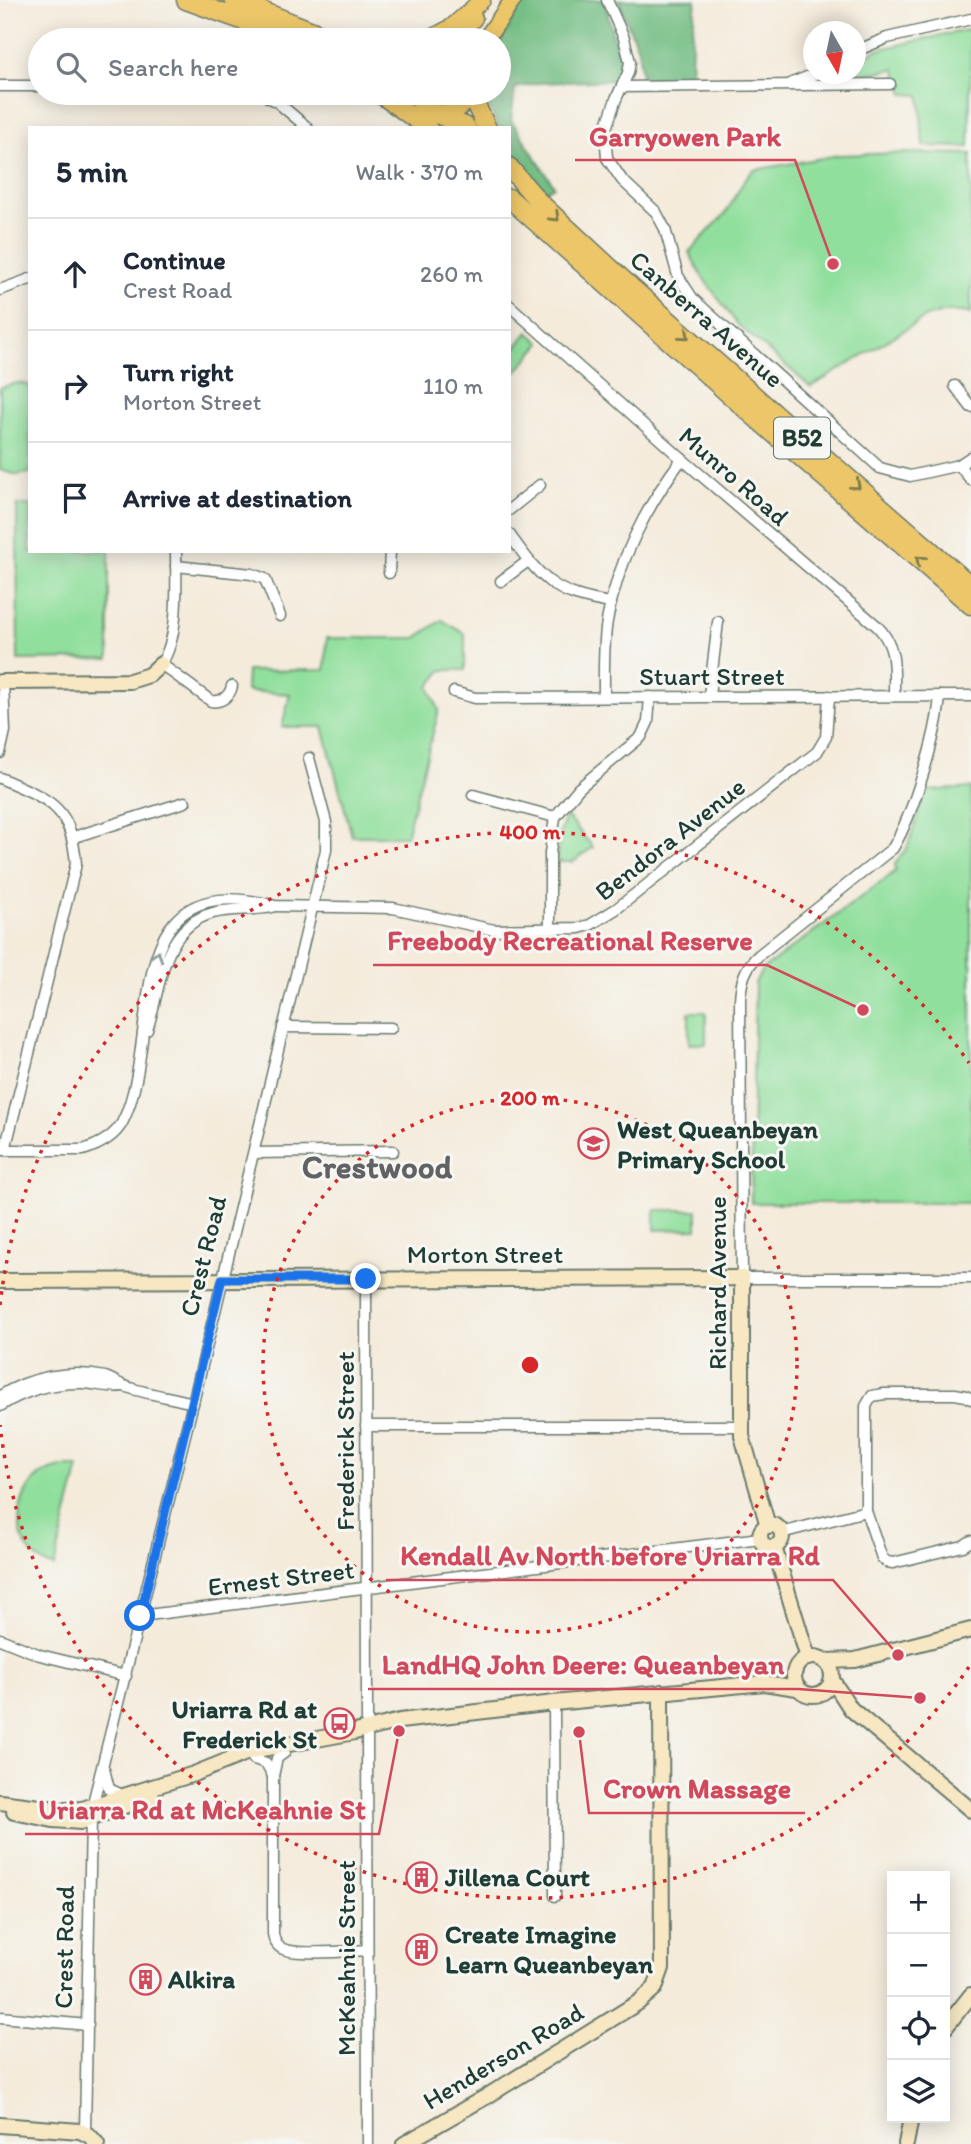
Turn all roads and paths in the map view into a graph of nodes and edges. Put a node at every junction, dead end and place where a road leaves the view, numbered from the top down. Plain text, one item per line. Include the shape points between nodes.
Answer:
1 (187, 0) edge
2 (234, 0) edge
3 (482, 0) edge
4 (488, 0) edge
5 (513, 0) edge
6 (607, 0) edge
7 (971, 19) edge
8 (260, 26) junction
9 (264, 28) edge
10 (265, 28) edge
11 (305, 28) edge
12 (450, 28) edge
13 (465, 28) edge
14 (493, 28) edge
15 (866, 47) edge
16 (803, 78) edge
17 (890, 84) dead end
18 (831, 85) joint
19 (0, 86) edge
20 (28, 86) edge
21 (781, 86) junction
22 (622, 87) junction
23 (281, 105) edge
24 (406, 105) edge
25 (416, 105) edge
26 (460, 105) edge
27 (475, 105) edge
28 (432, 117) edge
29 (307, 126) edge
30 (461, 126) edge
31 (486, 126) edge
32 (511, 169) edge
33 (511, 192) edge
34 (511, 200) edge
35 (529, 216) junction
36 (28, 280) edge
37 (0, 289) edge
38 (511, 307) edge
39 (955, 386) dead end
40 (971, 407) edge
41 (971, 457) edge
42 (682, 458) junction
43 (959, 465) junction
44 (971, 480) edge
45 (540, 485) dead end
46 (511, 508) edge
47 (511, 537) edge
48 (176, 553) edge
49 (390, 553) edge
50 (528, 561) junction
51 (176, 566) junction
52 (389, 573) dead end
53 (501, 581) dead end
54 (971, 586) edge
55 (611, 603) junction
56 (971, 605) edge
57 (280, 616) dead end
58 (718, 622) dead end
59 (161, 664) junction
60 (1, 682) edge
61 (232, 686) dead end
62 (454, 692) dead end
63 (709, 696) junction
64 (829, 696) junction
65 (894, 696) junction
66 (940, 696) junction
67 (971, 696) edge
68 (604, 697) junction
69 (650, 697) junction
70 (0, 753) edge
71 (309, 758) dead end
72 (0, 778) edge
73 (472, 795) dead end
74 (185, 802) dead end
75 (555, 817) junction
76 (74, 837) junction
77 (313, 908) junction
78 (550, 930) junction
79 (283, 1027) junction
80 (391, 1028) dead end
81 (3, 1150) edge
82 (393, 1152) dead end
83 (254, 1153) junction
84 (742, 1278) junction
85 (971, 1278) edge
86 (222, 1279) junction
87 (366, 1279) junction
88 (0, 1280) edge
89 (122, 1386) junction
90 (0, 1396) edge
91 (971, 1399) edge
92 (193, 1403) junction
93 (0, 1406) edge
94 (366, 1426) junction
95 (742, 1426) junction
96 (866, 1511) junction
97 (770, 1532) junction
98 (971, 1541) edge
99 (367, 1588) junction
100 (140, 1616) junction
101 (971, 1630) edge
102 (0, 1639) edge
103 (808, 1658) junction
104 (855, 1660) junction
105 (826, 1661) junction
106 (795, 1670) junction
107 (126, 1676) junction
108 (832, 1679) junction
109 (764, 1683) junction
110 (797, 1688) junction
111 (661, 1692) junction
112 (817, 1695) junction
113 (554, 1703) junction
114 (851, 1709) junction
115 (361, 1731) junction
116 (284, 1753) junction
117 (254, 1759) junction
118 (221, 1764) junction
119 (104, 1765) junction
120 (194, 1774) junction
121 (273, 1776) junction
122 (128, 1795) junction
123 (0, 1802) edge
124 (0, 1808) edge
125 (971, 1809) edge
126 (92, 1813) junction
127 (555, 1896) dead end
128 (367, 1950) junction
129 (971, 1995) edge
130 (0, 2017) edge
131 (950, 2022) edge
132 (88, 2025) junction
133 (910, 2123) edge
134 (0, 2125) edge
135 (85, 2132) junction
136 (97, 2144) edge
137 (368, 2144) edge
138 (404, 2144) edge
139 (906, 2144) edge

1 - 8 highway
2 - 11 highway
3 - 12 main road
4 - 13 main road
5 - 14 main road
6 - 22 street via 629,52 629,70
7 - 15 street
8 - 9 highway
8 - 10 highway
16 - 21 street
17 - 18 street
18 - 21 street
19 - 20 street
21 - 22 street
22 - 43 street via 605,131 607,158 617,176 656,212 678,276 692,299 880,468 910,476
23 - 29 street
24 - 28 highway
25 - 28 highway
26 - 28 highway
27 - 31 highway
28 - 30 highway
32 -> 54 highway, Canberra Avenue / B52 via 539,202 634,290
33 - 35 highway, Canberra Avenue / B52
34 - 35 highway, Canberra Avenue / B52
56 -> 35 highway, Canberra Avenue / B52
36 - 37 street
38 - 42 street, Munro Road
39 - 40 street
41 - 43 street
42 - 55 street via 635,538
42 - 65 street, Munro Road via 886,635 893,653
43 - 44 street
45 - 46 street
47 - 50 street
48 - 51 street
49 - 52 street
50 - 53 street
50 - 55 street via 560,590
51 - 57 street via 265,579
51 - 59 street via 173,638
55 - 68 street
58 - 63 street
59 - 60 street via 149,675 130,681
59 - 61 street via 211,701 223,699
60 - 70 street via 5,731
62 - 68 street, Stuart Street via 475,698
63 - 64 street, Stuart Street
63 - 69 street, Stuart Street
64 - 65 street, Stuart Street
64 - 78 street, Bendora Avenue via 826,737 817,752 603,918 579,928
65 - 66 street, Stuart Street
66 - 67 street, Stuart Street
66 - 84 street, Richard Avenue via 924,766 893,848 752,961 742,978
68 - 69 street, Stuart Street
69 - 75 street via 648,722 641,737 579,788
71 - 77 street, Crest Road via 327,840
72 - 76 street via 39,795 63,814
73 - 75 street
74 - 76 street
75 - 78 street
76 - 81 street via 76,864
77 - 78 street, Bendora Avenue via 393,908 494,930
77 - 79 street, Crest Road
77 - 81 street, Bendora Avenue via 220,900 198,906 178,919 158,949 130,1099 113,1134 83,1150
79 - 80 street
79 - 83 street, Crest Road
82 - 83 street
83 - 86 street, Crest Road
84 - 85 street, Morton Street
84 - 87 street, Morton Street
84 - 95 street, Richard Avenue
86 - 87 street, Morton Street
86 - 88 street, Morton Street
86 - 92 street, Crest Road
87 - 94 street, Frederick Street
89 - 90 street via 106,1377 63,1374 32,1381
89 - 92 street
89 - 93 street via 51,1385
91 - 96 street via 884,1394 869,1399
92 - 100 street, Crest Road
94 - 95 street
94 - 99 street, Frederick Street
95 - 97 street, Richard Avenue
96 - 97 street, Ernest Street
96 - 98 street via 880,1555 887,1562
97 - 99 street, Ernest Street
97 - 103 street via 781,1540 774,1547
99 - 100 street, Ernest Street
99 - 115 street, Frederick Street
100 - 107 street, Crest Road
101 - 104 street
102 - 107 street via 33,1653
103 - 105 street
103 - 106 street
104 - 105 street
104 - 108 street
105 - 108 street
106 - 109 street
106 - 110 street
107 - 119 street, Crest Road
108 - 112 street via 827,1690
108 - 114 street
109 - 110 street
109 - 111 street
110 - 112 street
111 - 113 street
111 - 138 street, Henderson Road via 659,1982 639,2002
112 - 114 street
113 - 115 street via 418,1718
113 - 127 street
114 - 125 street
115 - 116 street
115 - 118 street via 251,1751
115 - 128 street, McKeahnie Street
116 - 117 street
116 - 121 street via 277,1758
117 - 118 street
117 - 121 street via 266,1763
118 - 120 street
119 - 122 street via 109,1789
119 - 126 street, Crest Road
120 - 122 street
120 - 126 street via 153,1795
121 - 128 street via 273,1934 279,1947 293,1951
122 - 126 street
123 - 126 street
124 - 126 street via 61,1821
126 - 132 street, Crest Road
128 - 137 street, McKeahnie Street
129 - 131 street
130 - 132 street
132 - 135 street, Crest Road
133 - 139 street
134 - 135 street
135 - 136 street

